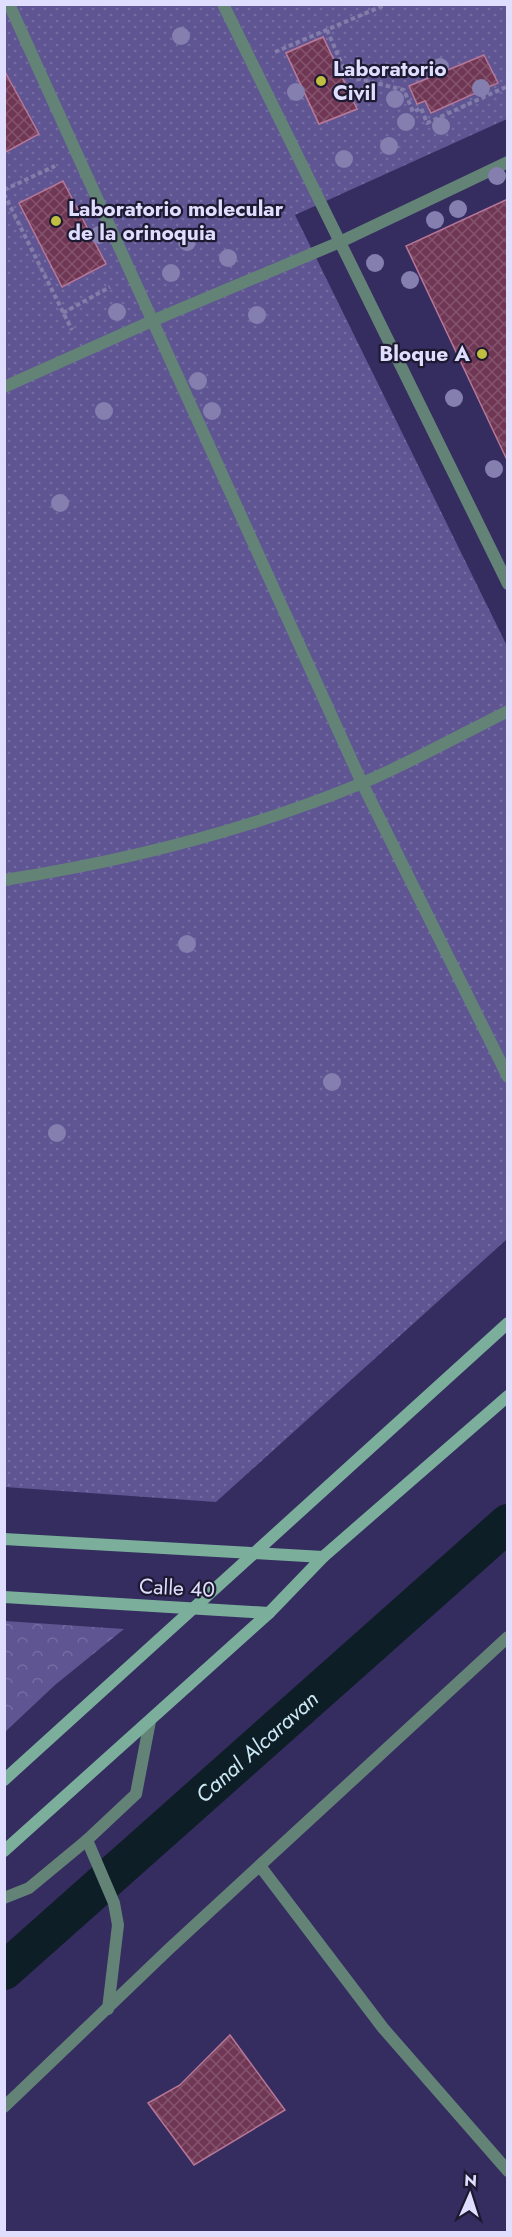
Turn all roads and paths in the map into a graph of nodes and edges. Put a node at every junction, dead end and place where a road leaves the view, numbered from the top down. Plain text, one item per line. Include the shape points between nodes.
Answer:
1 (9, 4) edge
2 (223, 4) edge
3 (387, 4) edge
4 (327, 30) junction
5 (252, 62) junction
6 (507, 86) edge
7 (77, 155) junction
8 (507, 162) edge
9 (4, 192) edge
10 (340, 242) junction
11 (132, 275) junction
12 (63, 313) junction
13 (152, 321) junction
14 (83, 352) junction
15 (4, 387) edge
16 (507, 584) edge
17 (507, 711) edge
18 (362, 783) junction
19 (4, 880) edge
20 (507, 1077) edge
21 (507, 1323) edge
22 (507, 1396) edge
23 (4, 1539) edge
24 (254, 1553) junction
25 (323, 1557) junction
26 (4, 1597) edge
27 (194, 1609) junction
28 (269, 1613) junction
29 (507, 1637) edge
30 (150, 1721) junction
31 (4, 1780) edge
32 (87, 1840) junction
33 (4, 1851) edge
34 (260, 1866) junction
35 (4, 1898) edge
36 (108, 2008) junction
37 (4, 2107) edge
38 (507, 2171) edge

1 - 7 lane
2 - 5 lane
3 - 4 path
4 - 5 path
4 - 6 path via 347,76 404,90 413,112 421,108 427,123
5 - 10 lane
7 - 9 path
7 - 11 lane
8 - 10 lane
9 - 12 path
10 - 13 lane
10 - 16 lane
11 - 12 path
11 - 13 lane
12 - 14 path
13 - 14 lane
13 - 18 lane
14 - 15 lane
17 - 18 lane
18 - 19 lane via 213,835 59,872
18 - 20 lane
21 - 24 main road
22 - 25 main road
23 - 24 main road, Calle 40
24 - 25 main road, Calle 40
24 - 27 main road
25 - 28 main road
26 - 27 main road, Calle 40
27 - 28 main road, Calle 40
27 - 31 main road
28 - 30 main road
29 - 34 lane
30 - 32 lane via 136,1794
30 - 33 main road
32 - 35 lane via 29,1888
32 - 36 lane via 114,1903 118,1925
34 - 36 lane
34 - 38 lane via 383,2028
36 - 37 lane

